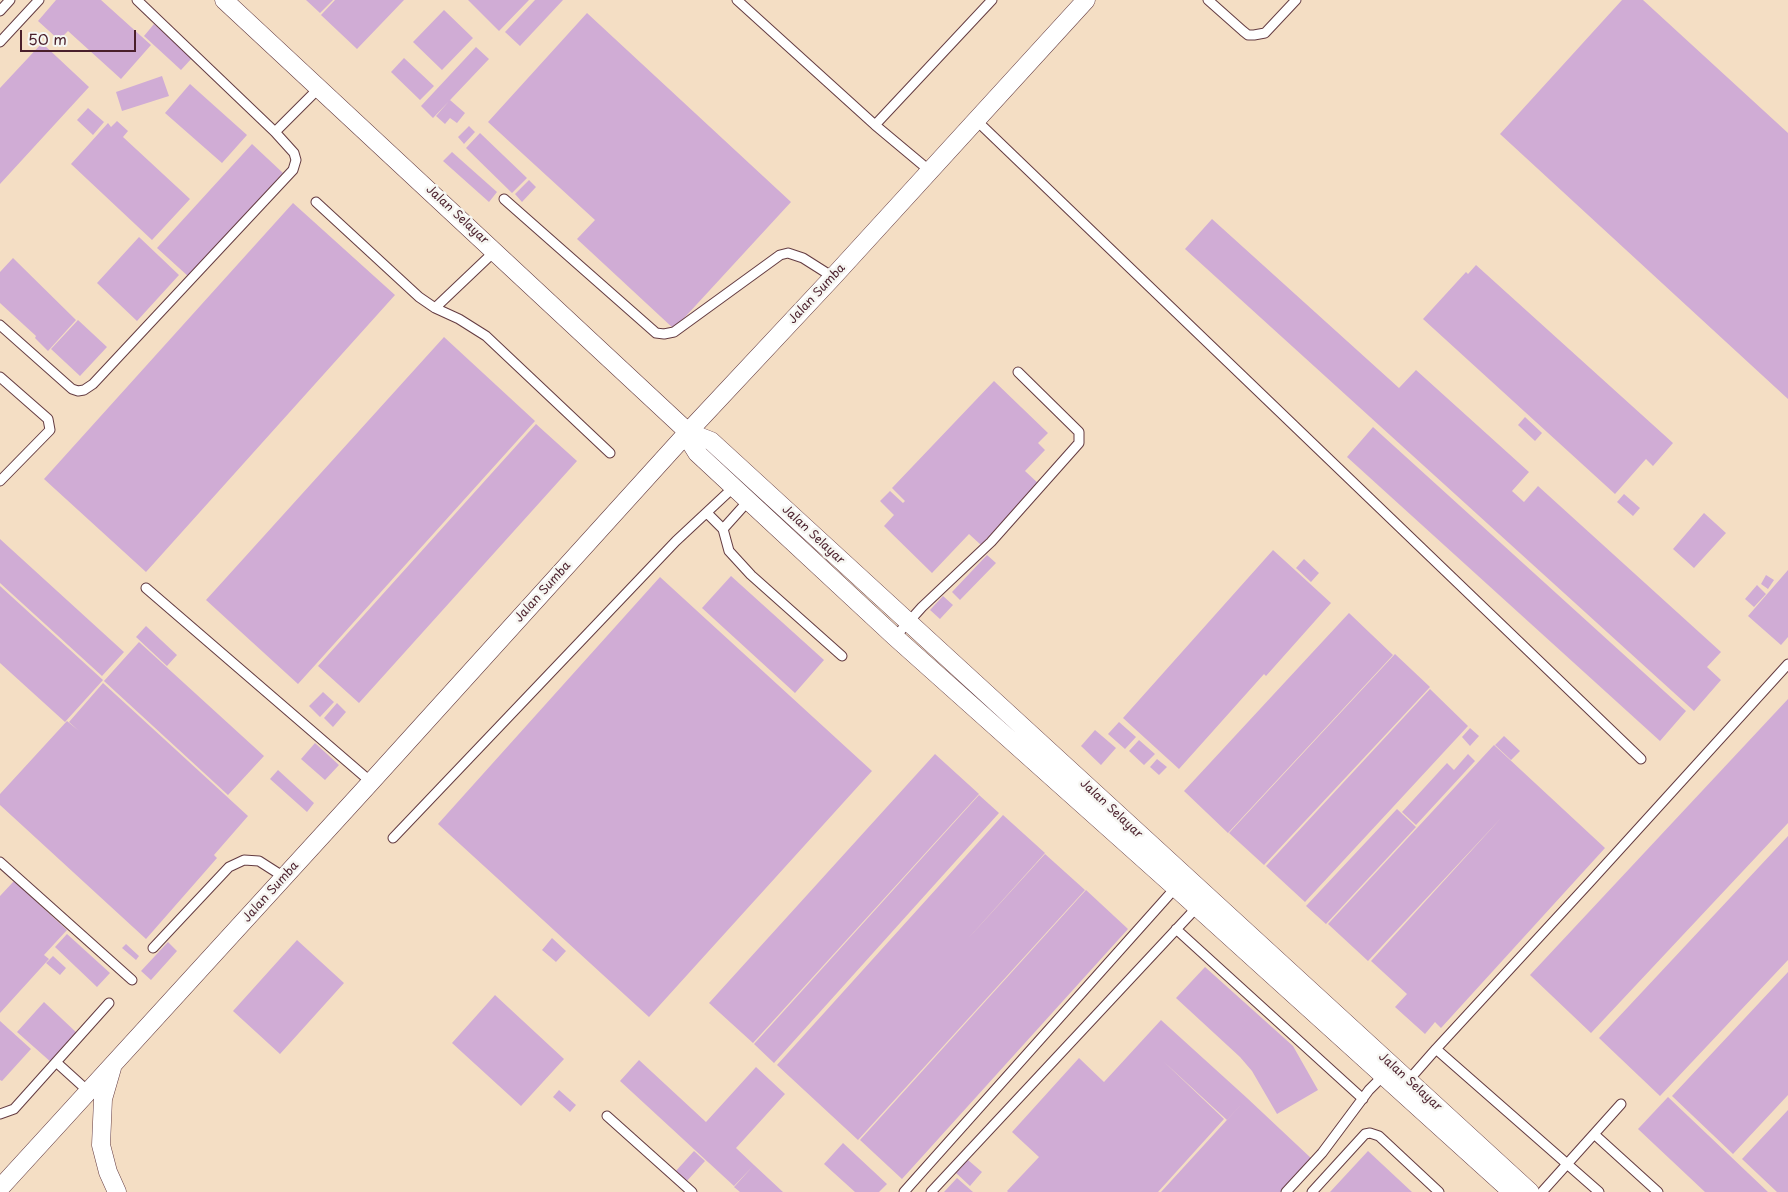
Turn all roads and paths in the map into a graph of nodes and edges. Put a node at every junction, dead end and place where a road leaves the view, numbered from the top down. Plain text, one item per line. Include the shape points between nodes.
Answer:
1 (10, 0) edge
2 (39, 0) edge
3 (137, 0) edge
4 (224, 0) edge
5 (737, 0) edge
6 (992, 0) edge
7 (1086, 0) edge
8 (1208, 0) edge
9 (1296, 0) edge
10 (0, 11) edge
11 (0, 42) edge
12 (319, 88) junction
13 (976, 120) junction
14 (875, 125) junction
15 (275, 132) junction
16 (930, 171) junction
17 (504, 199) dead end
18 (316, 202) dead end
19 (494, 250) junction
20 (833, 277) junction
21 (435, 308) junction
22 (0, 325) edge
23 (1018, 372) dead end
24 (0, 377) edge
25 (688, 432) junction
26 (610, 453) dead end
27 (0, 480) edge
28 (741, 480) junction
29 (749, 500) junction
30 (707, 513) junction
31 (724, 529) junction
32 (146, 588) dead end
33 (908, 622) junction
34 (895, 637) junction
35 (842, 656) dead end
36 (1788, 664) edge
37 (990, 697) junction
38 (978, 710) junction
39 (1640, 759) dead end
40 (371, 782) junction
41 (1089, 799) junction
42 (393, 838) dead end
43 (0, 862) edge
44 (284, 877) junction
45 (1181, 882) junction
46 (1202, 902) junction
47 (1176, 929) junction
48 (153, 948) dead end
49 (132, 980) dead end
50 (109, 1003) dead end
51 (1436, 1049) junction
52 (56, 1062) junction
53 (113, 1065) junction
54 (1388, 1071) junction
55 (1404, 1086) junction
56 (88, 1091) junction
57 (1363, 1099) junction
58 (1621, 1104) dead end
59 (0, 1114) edge
60 (607, 1116) dead end
61 (1594, 1134) junction
62 (1568, 1164) junction
63 (4, 1187) edge
64 (117, 1192) edge
65 (692, 1192) edge
66 (904, 1192) edge
67 (931, 1192) edge
68 (1286, 1192) edge
69 (1312, 1192) edge
70 (1439, 1192) edge
71 (1512, 1192) edge
72 (1530, 1192) edge
73 (1542, 1192) edge
74 (1599, 1192) edge
75 (1658, 1192) edge

1 - 10 lane
2 - 11 lane
3 - 15 lane
4 - 12 street, Jalan Selayar
5 - 14 lane
6 - 14 lane
7 - 13 street, Jalan Sumba
8 - 9 lane via 1248,35 1265,33
12 - 15 lane
12 - 19 street, Jalan Selayar
13 - 16 street, Jalan Sumba
13 - 39 lane
14 - 16 lane
15 - 22 lane via 294,153 293,170 100,377 84,390 72,389
16 - 20 street, Jalan Sumba
17 - 20 lane via 656,333 674,332 780,255 788,253 803,258
18 - 21 lane
19 - 21 lane
19 - 25 street, Jalan Selayar
20 - 25 street, Jalan Sumba
21 - 26 lane via 486,336
23 - 33 lane via 1079,432 1079,443 991,542
24 - 27 lane via 48,419 50,430
25 - 28 street, Jalan Selayar via 697,453
25 - 40 street, Jalan Sumba
28 - 29 street, Jalan Selayar
28 - 30 lane
28 - 33 street, Jalan Selayar
29 - 31 lane
29 - 34 street, Jalan Selayar
30 - 31 lane
30 - 42 lane via 669,547
31 - 35 lane via 729,551 751,575
32 - 40 lane
33 - 34 lane
33 - 37 street, Jalan Selayar
34 - 38 street, Jalan Selayar
36 - 51 lane
37 - 38 street
37 - 41 street, Jalan Selayar
38 - 41 street, Jalan Selayar
40 - 44 street, Jalan Sumba
41 - 45 street, Jalan Selayar
43 - 49 lane
44 - 48 lane via 259,861 244,860 229,867
44 - 53 street, Jalan Sumba
45 - 46 street, Jalan Selayar
45 - 66 lane
46 - 47 lane
46 - 54 street, Jalan Selayar
47 - 57 lane
47 - 67 lane
50 - 52 lane
51 - 55 lane
51 - 62 lane
52 - 56 lane
52 - 59 lane via 14,1108
53 - 56 street, Jalan Sumba
53 - 64 street via 103,1098 101,1145
54 - 55 street, Jalan Selayar
54 - 57 lane
55 - 71 street, Jalan Selayar
55 - 72 street, Jalan Selayar
56 - 63 street, Jalan Sumba
57 - 68 lane via 1322,1153
58 - 61 lane
60 - 65 lane
61 - 62 lane
61 - 75 lane
62 - 73 lane
62 - 74 lane
69 - 70 lane via 1365,1134 1370,1133 1379,1136

